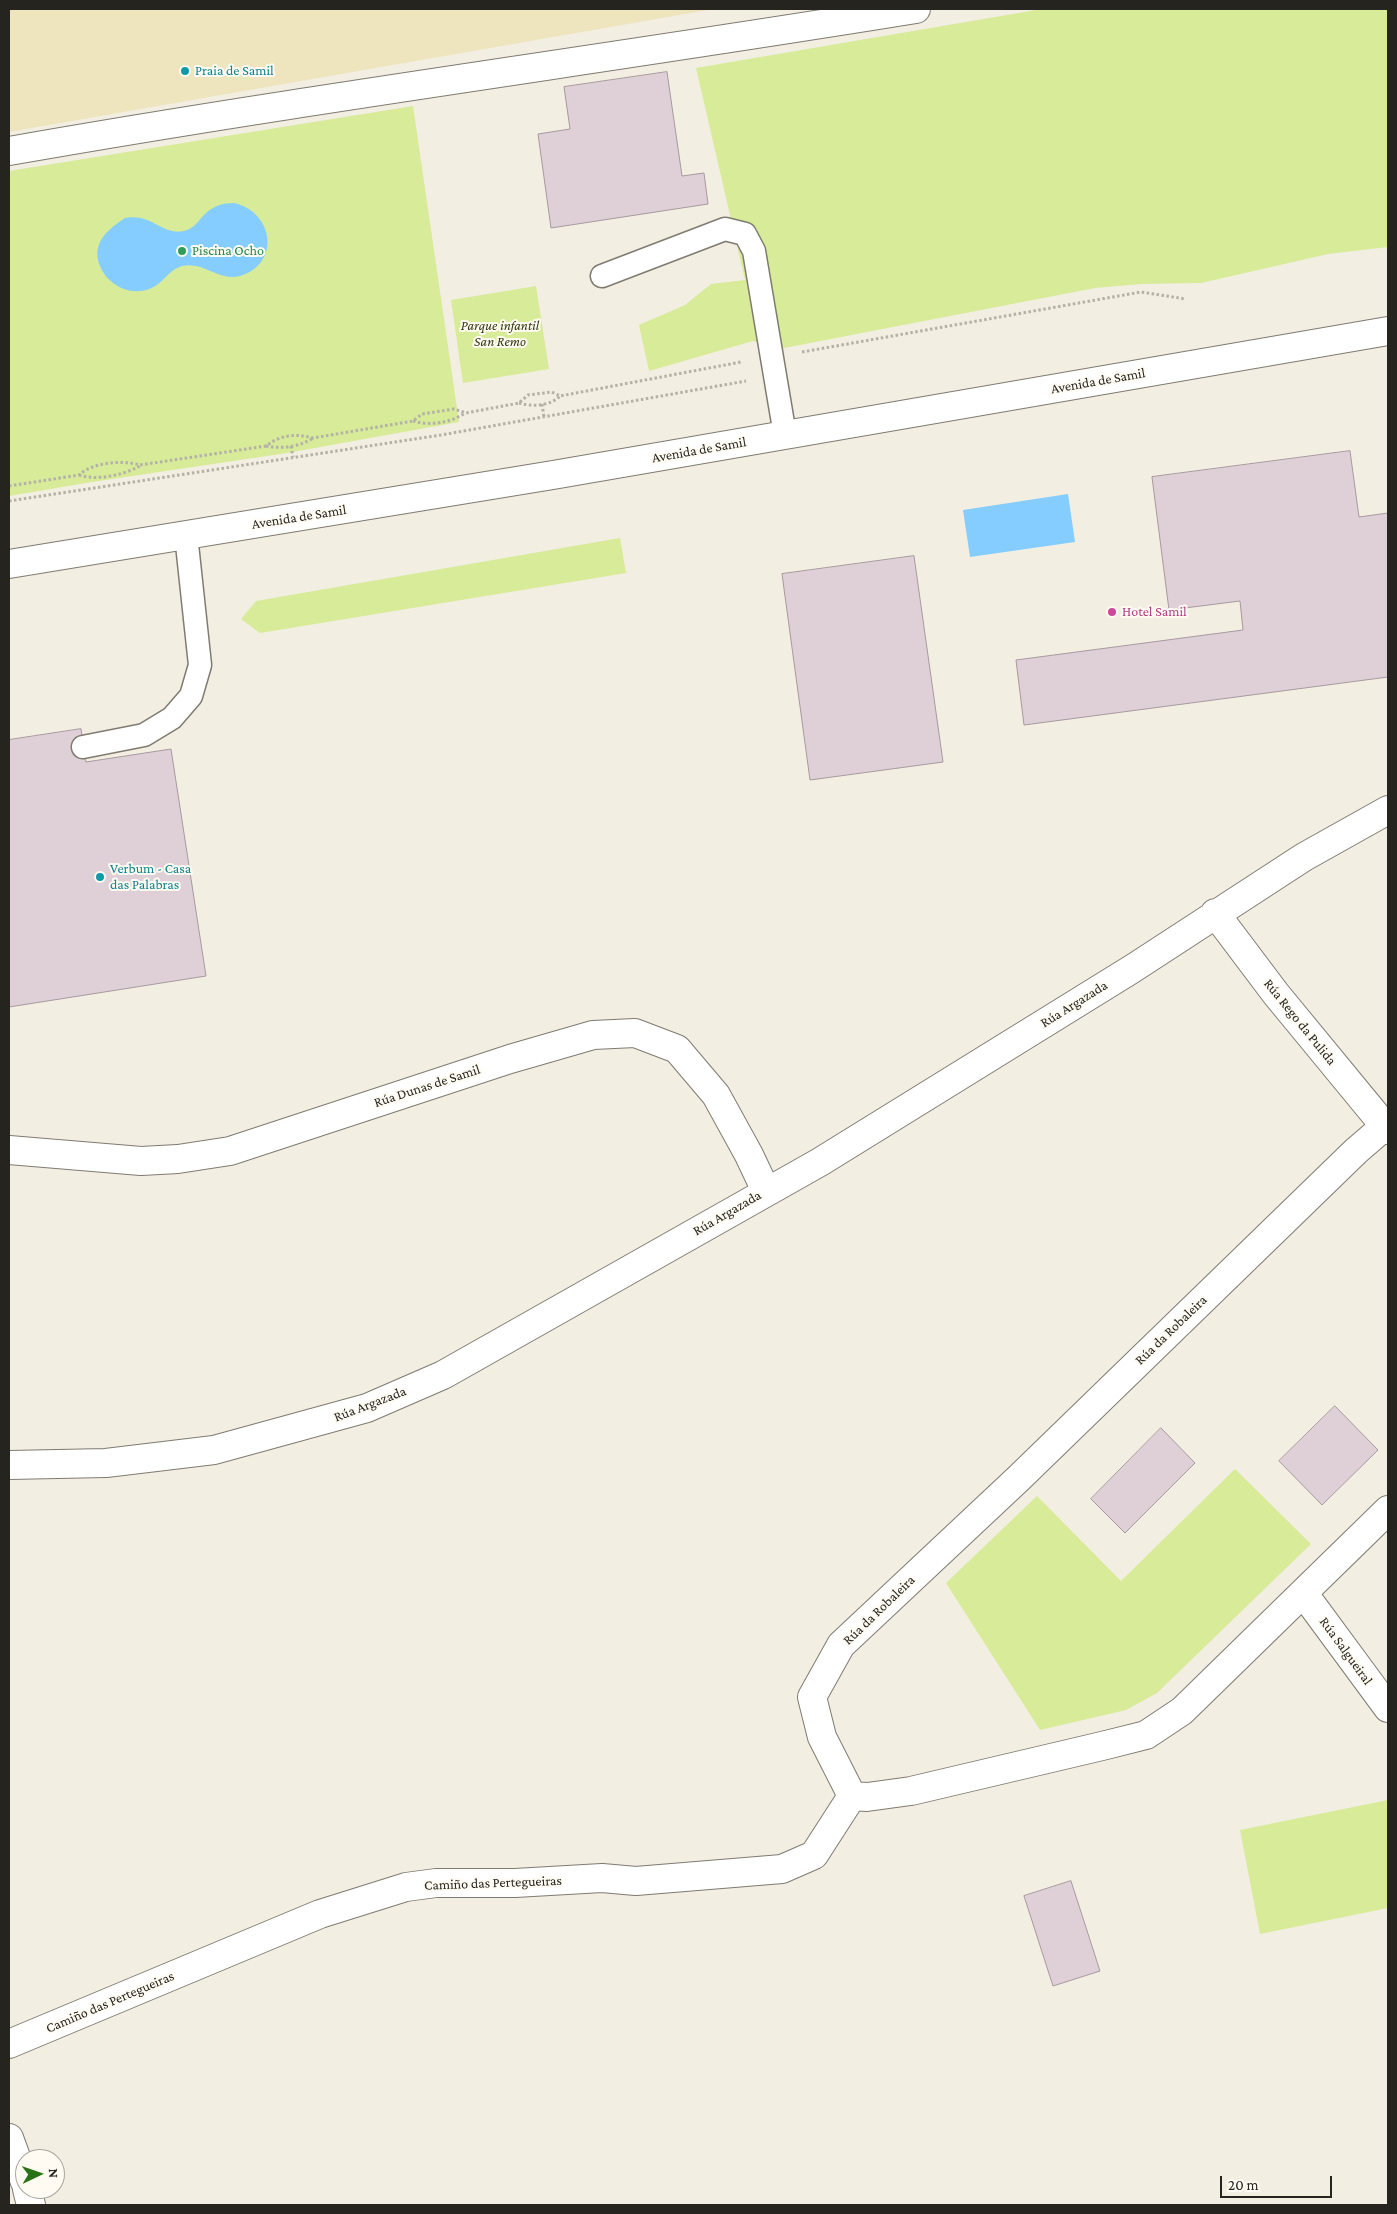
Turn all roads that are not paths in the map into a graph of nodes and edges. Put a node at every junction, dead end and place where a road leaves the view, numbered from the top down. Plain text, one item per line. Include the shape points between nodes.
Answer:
1 (916, 9) edge
2 (9, 151) edge
3 (602, 276) dead end
4 (1388, 331) edge
5 (785, 435) junction
6 (186, 535) junction
7 (9, 564) edge
8 (83, 747) dead end
9 (1388, 810) edge
10 (1215, 913) junction
11 (1387, 1128) edge
12 (9, 1150) edge
13 (766, 1191) junction
14 (9, 1465) edge
15 (1388, 1510) edge
16 (1304, 1594) junction
17 (1388, 1708) edge
18 (852, 1796) junction
19 (9, 2044) edge
20 (9, 2138) edge
21 (15, 2154) edge

1 - 2 street via 189,120
3 - 5 lane via 725,229 745,234 754,251
4 - 5 street, Avenida de Samil
5 - 6 street, Avenida de Samil
6 - 7 street, Avenida de Samil
6 - 8 lane via 200,665 191,696 172,718 144,735
9 - 10 street, Rúa Argazada via 1304,857
10 - 11 street, Rúa Rego da Pulida via 1276,994
10 - 13 street, Rúa Argazada via 846,1146
11 - 18 street, Rúa da Robaleira via 1356,1151 1019,1478 841,1644 812,1697 822,1737
12 - 13 street, Rúa Dunas de Samil via 141,1161 230,1151 510,1058 593,1035 635,1034 677,1049 716,1094
13 - 14 street, Rúa Argazada via 443,1375 367,1408 214,1450 106,1463
15 - 16 street
16 - 17 street, Rúa Salgueiral
16 - 18 street via 1182,1711 1146,1735 911,1791
18 - 19 street, Camiño das Pertegueiras via 814,1855 782,1869 636,1881 602,1878 436,1883 406,1887 320,1914
20 - 21 street

